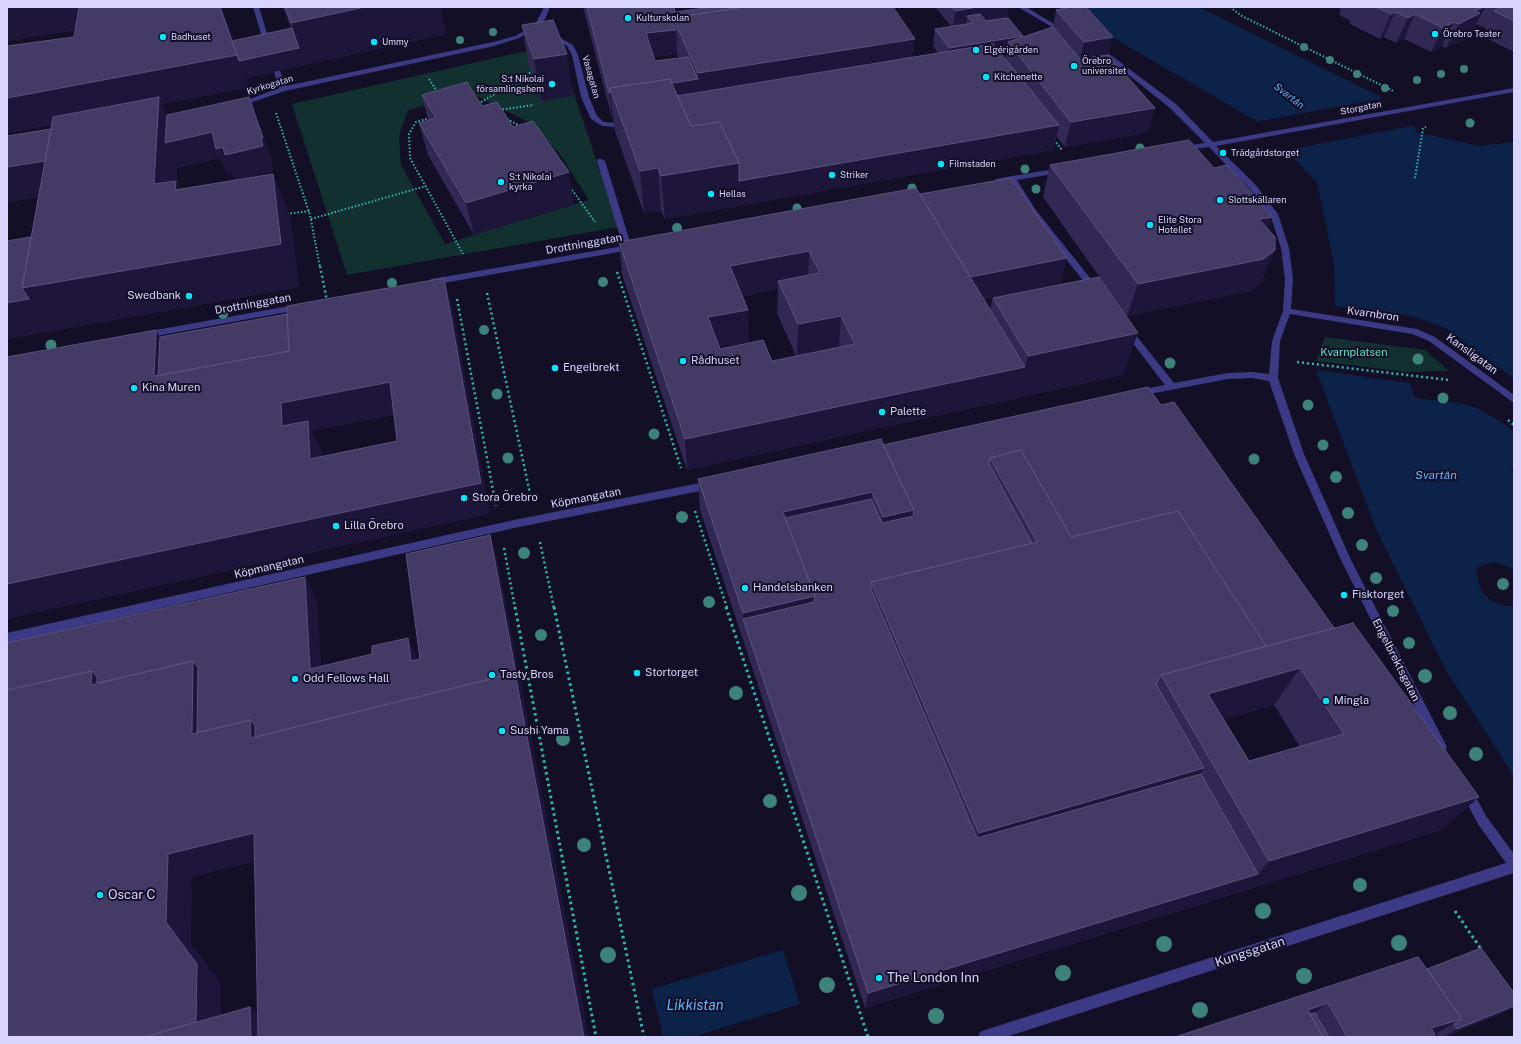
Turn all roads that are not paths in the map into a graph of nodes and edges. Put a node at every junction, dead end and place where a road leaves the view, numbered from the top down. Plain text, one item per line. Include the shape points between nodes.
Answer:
1 (256, 7) edge
2 (547, 7) edge
3 (1021, 7) edge
4 (537, 26) junction
5 (1072, 36) edge
6 (1093, 46) edge
7 (270, 51) edge
8 (277, 71) dead end
9 (283, 89) junction
10 (1514, 90) edge
11 (233, 107) edge
12 (630, 122) edge
13 (1212, 144) junction
14 (1174, 151) edge
15 (602, 161) dead end
16 (1076, 167) edge
17 (1012, 178) junction
18 (989, 182) edge
19 (641, 246) edge
20 (628, 248) junction
21 (424, 284) edge
22 (1103, 300) edge
23 (327, 302) edge
24 (1287, 311) junction
25 (1122, 324) edge
26 (1414, 331) joint
27 (140, 336) edge
28 (1274, 378) junction
29 (1171, 386) junction
30 (1132, 394) edge
31 (1514, 400) edge
32 (720, 483) edge
33 (7, 638) edge
34 (1445, 754) edge
35 (1460, 780) edge
36 (1514, 865) edge
37 (985, 1037) edge

1 - 7 street
2 - 4 street
3 - 5 street via 1056,32
4 - 9 street, Kyrkogatan via 517,37 494,44
4 - 12 street, Vasagatan via 570,45 575,55 585,97 594,117 602,124
6 - 13 street via 1173,106
8 - 9 street
9 - 11 street, Kyrkogatan
10 - 13 street, Storgatan
13 - 14 street
13 - 24 street via 1252,186 1274,214 1285,248 1289,279
15 - 20 street
16 - 17 street
17 - 18 street
17 - 22 street via 1032,210
19 - 20 street, Drottninggatan
20 - 21 street, Drottninggatan
23 - 27 street, Drottninggatan
24 - 26 street, Kvarnbron
24 - 28 street via 1276,342
25 - 29 street
26 - 31 street, Kansligatan via 1432,339
28 - 29 street via 1252,375 1228,376
28 - 34 street, Engelbrektsgatan via 1299,454 1346,560
29 - 30 street
32 - 33 street, Köpmangatan via 500,527
35 - 36 street via 1482,820
36 - 37 street, Kungsgatan

